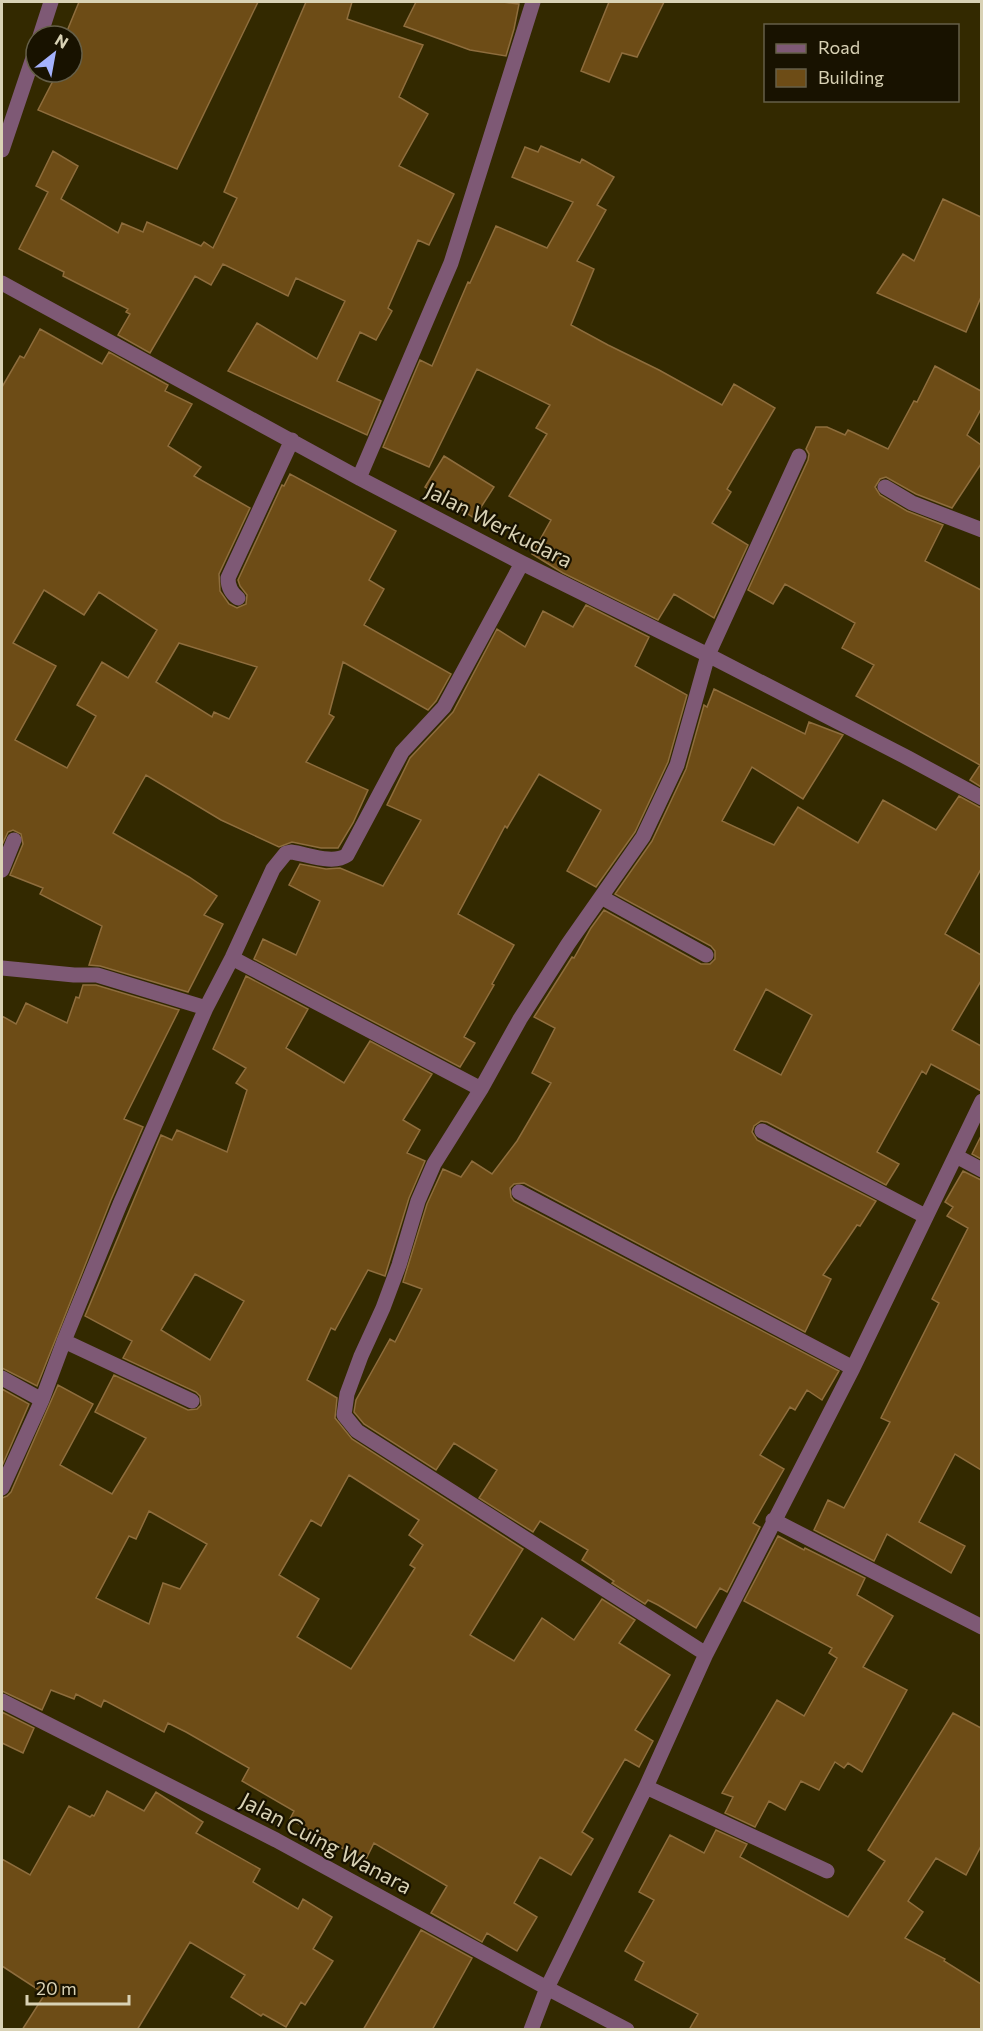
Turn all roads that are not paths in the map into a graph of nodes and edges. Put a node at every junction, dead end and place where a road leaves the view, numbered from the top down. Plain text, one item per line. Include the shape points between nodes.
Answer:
1 (51, 2) edge
2 (533, 2) edge
3 (44, 24) edge
4 (24, 84) edge
5 (2, 150) edge
6 (2, 283) edge
7 (292, 440) junction
8 (799, 456) dead end
9 (359, 478) junction
10 (885, 487) dead end
11 (981, 530) edge
12 (522, 563) junction
13 (238, 598) dead end
14 (708, 655) junction
15 (981, 798) edge
16 (14, 840) dead end
17 (2, 870) edge
18 (601, 897) junction
19 (706, 955) dead end
20 (232, 958) junction
21 (2, 968) edge
22 (206, 1008) junction
23 (481, 1089) junction
24 (981, 1101) edge
25 (762, 1131) dead end
26 (956, 1155) junction
27 (981, 1170) edge
28 (519, 1192) dead end
29 (925, 1216) junction
30 (64, 1341) junction
31 (853, 1368) junction
32 (2, 1378) edge
33 (42, 1400) junction
34 (192, 1401) dead end
35 (2, 1488) edge
36 (773, 1520) junction
37 (981, 1627) edge
38 (706, 1654) junction
39 (2, 1701) edge
40 (646, 1786) junction
41 (826, 1871) dead end
42 (547, 1988) junction
43 (531, 2030) edge
44 (627, 2030) edge

1 - 3 street
2 - 9 street via 451,264
4 - 5 street
6 - 7 street, Jalan Werkudara
7 - 9 street, Jalan Werkudara
7 - 13 street via 228,578 232,593
8 - 14 street
9 - 12 street, Jalan Werkudara
10 - 11 street via 912,503
12 - 14 street, Jalan Werkudara
12 - 20 street via 444,707 402,752 350,851 343,858 334,859 286,853 273,868
14 - 15 street, Jalan Werkudara
14 - 18 street via 677,765 643,837
16 - 17 street
18 - 19 street
18 - 23 street via 520,1019
20 - 22 street
20 - 23 street
21 - 22 street via 97,975
22 - 30 street
23 - 38 street via 430,1174 418,1202 387,1297 347,1394 344,1415 357,1431
24 - 26 street
25 - 29 street
26 - 27 street
26 - 29 street
28 - 31 street
29 - 31 street
30 - 33 street
30 - 34 street
31 - 36 street
32 - 33 street
33 - 35 street
36 - 37 street
36 - 38 street
38 - 40 street
39 - 42 street, Jalan Cuing Wanara via 276,1840
40 - 41 street
40 - 42 street
42 - 43 street
42 - 44 street, Jalan Cuing Wanara

